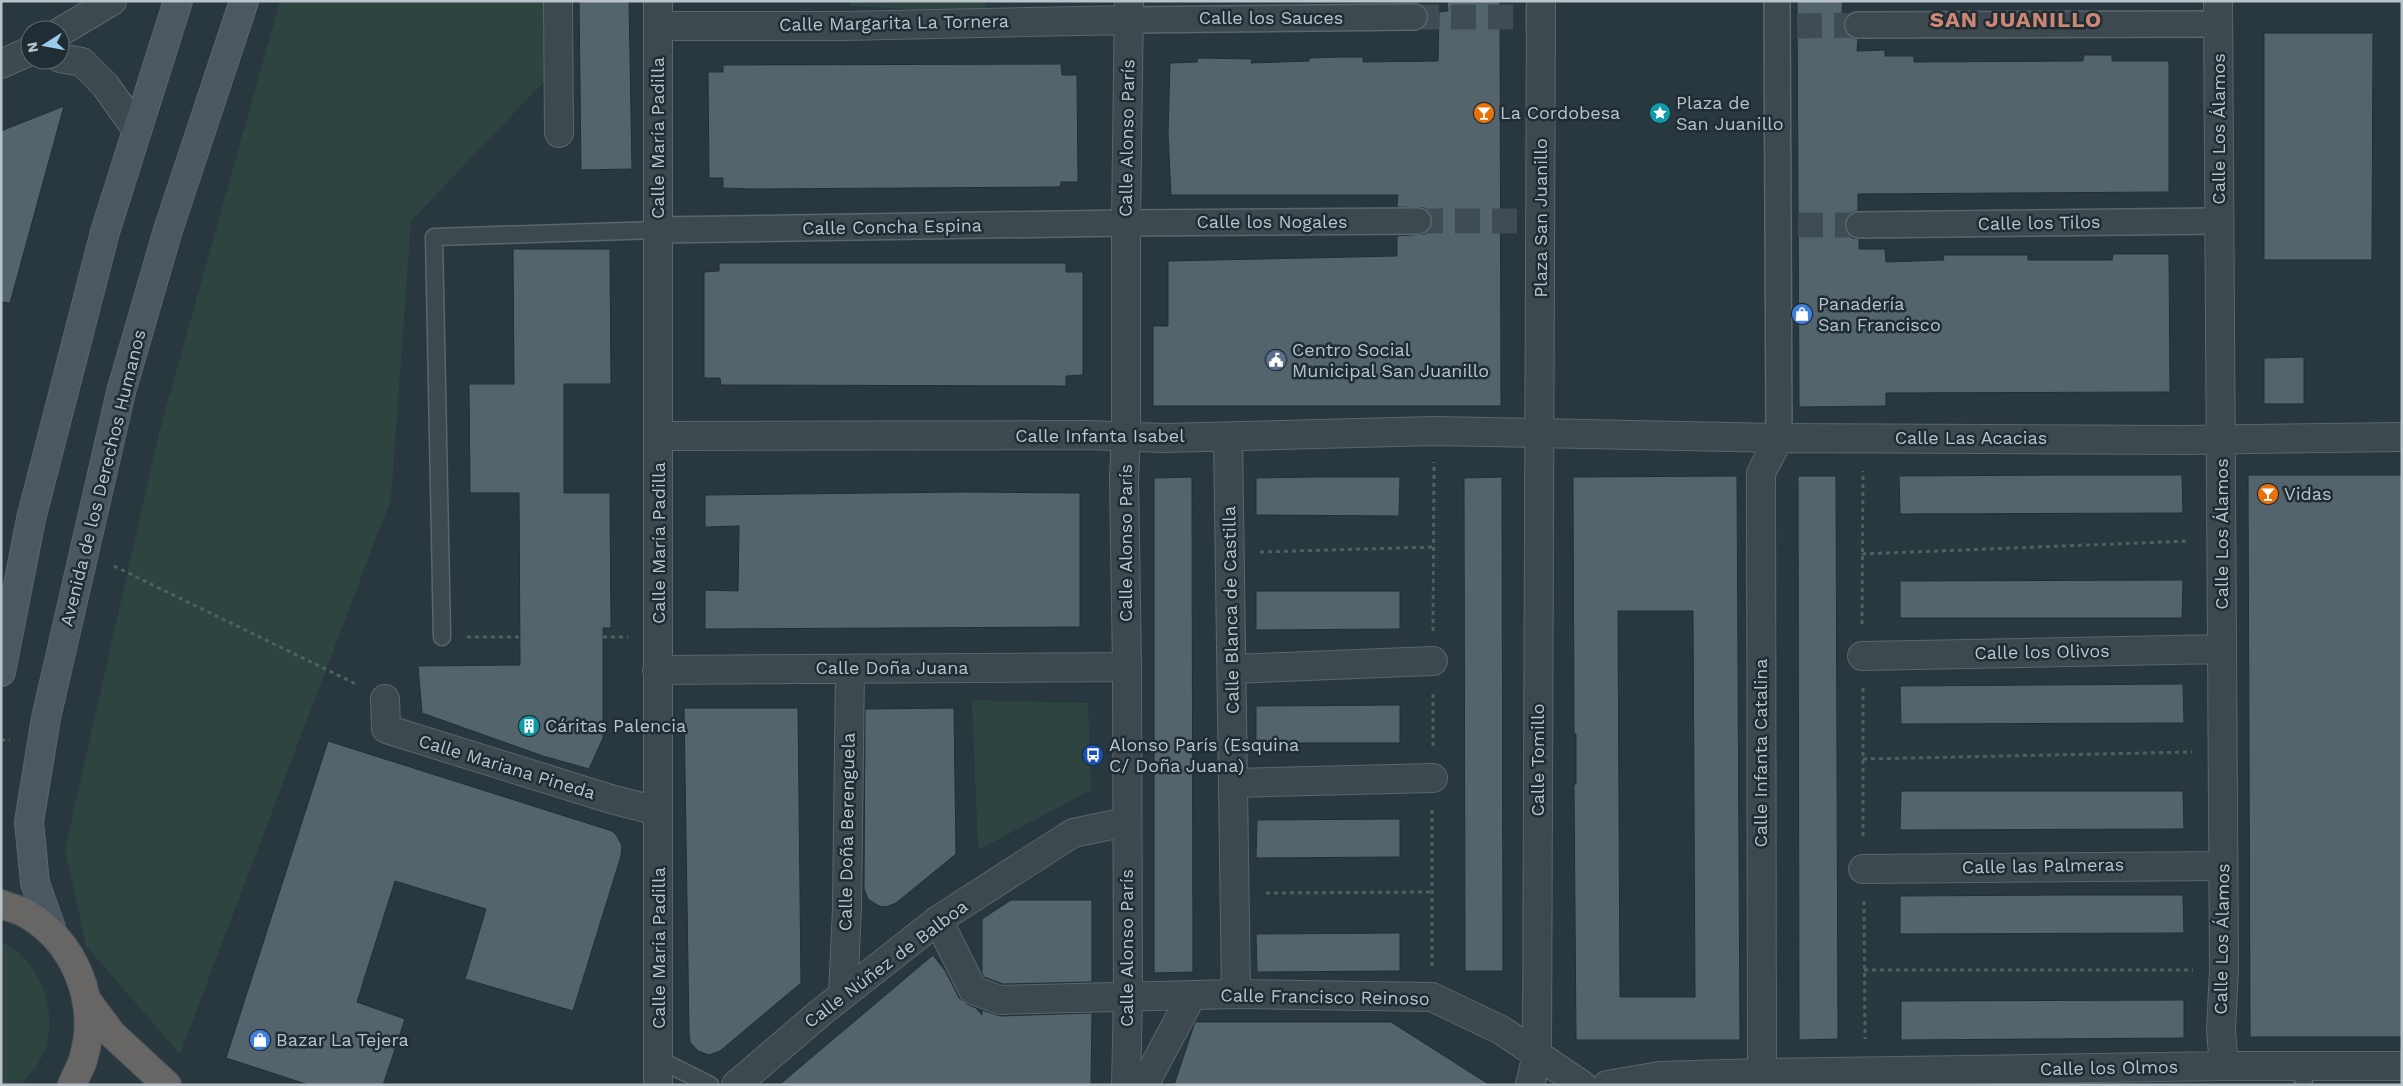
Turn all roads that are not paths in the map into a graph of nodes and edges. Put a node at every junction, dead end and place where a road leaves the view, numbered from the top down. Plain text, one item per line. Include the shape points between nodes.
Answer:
1 (112, 1) edge
2 (178, 1) edge
3 (244, 1) edge
4 (558, 1) edge
5 (1541, 1) edge
6 (1777, 1) edge
7 (1129, 10) edge
8 (2218, 13) edge
9 (658, 14) edge
10 (1414, 17) tunnel mouth
11 (1858, 25) tunnel mouth
12 (70, 26) edge
13 (20, 56) edge
14 (70, 60) edge
15 (1, 64) edge
16 (137, 130) junction
17 (559, 133) dead end
18 (2219, 221) junction
19 (1418, 222) tunnel mouth
20 (1126, 223) junction
21 (1859, 225) tunnel mouth
22 (658, 230) junction
23 (1540, 434) junction
24 (660, 436) junction
25 (1126, 436) junction
26 (1228, 437) junction
27 (2402, 437) edge
28 (1778, 438) junction
29 (2221, 439) junction
30 (442, 638) road end
31 (2222, 649) junction
32 (1862, 656) road end
33 (1433, 661) road end
34 (1127, 667) junction
35 (850, 669) junction
36 (1232, 669) junction
37 (657, 670) junction
38 (1, 672) edge
39 (385, 699) road end
40 (1432, 778) road end
41 (1234, 783) junction
42 (658, 811) junction
43 (1126, 822) junction
44 (2223, 866) junction
45 (1863, 869) road end
46 (1, 904) edge
47 (938, 920) junction
48 (53, 934) junction
49 (1236, 994) junction
50 (843, 995) junction
51 (1192, 995) junction
52 (1128, 996) junction
53 (88, 1002) junction
54 (1537, 1054) junction
55 (2224, 1066) junction
56 (2402, 1066) edge
57 (659, 1072) edge
58 (1762, 1073) junction
59 (2304, 1076) edge
60 (1658, 1080) edge
61 (72, 1085) edge
62 (167, 1085) edge
63 (710, 1085) edge
64 (736, 1085) edge
65 (1126, 1085) edge
66 (1144, 1085) edge
67 (1530, 1085) edge
68 (1582, 1085) edge
69 (1607, 1085) edge

1 - 12 street
2 - 16 main road
3 - 48 main road, Avenida de los Derechos Humanos via 168,230 121,392 46,718 29,822 35,883
4 - 17 street
5 - 23 street, Plaza San Juanillo
6 - 28 street via 1787,26 1788,225
7 - 9 street, Calle Margarita La Tornera via 843,26
7 - 10 street, Calle los Sauces
7 - 20 street, Calle Alonso París
8 - 11 street
8 - 18 street, Calle Los Álamos
9 - 22 street, Calle María Padilla
13 - 15 street
14 - 16 street via 82,62 105,85
16 - 38 main road via 105,232 31,519
18 - 21 street, Calle los Tilos
18 - 29 street, Calle Los Álamos
19 - 20 street, Calle los Nogales
20 - 22 street, Calle Concha Espina
20 - 25 street, Calle Alonso París
22 - 24 street, Calle María Padilla
22 - 30 lane via 434,237
23 - 26 street, Calle Infanta Isabel via 1434,431
23 - 28 street, Calle Las Acacias
23 - 54 street, Calle Tomillo
24 - 25 street, Calle Infanta Isabel
24 - 37 street, Calle María Padilla
25 - 26 street, Calle Infanta Isabel
25 - 34 street, Calle Alonso París
26 - 36 street, Calle Blanca de Castilla
27 - 29 street, Calle Las Acacias
28 - 29 street, Calle Las Acacias
28 - 58 street, Calle Infanta Catalina via 1760,474
29 - 31 street, Calle Los Álamos
31 - 32 street, Calle los Olivos
31 - 44 street, Calle Los Álamos
33 - 36 street
34 - 35 street, Calle Doña Juana
34 - 43 street, Calle Alonso París
35 - 37 street, Calle Doña Juana
35 - 50 street, Calle Doña Berenguela
36 - 41 street, Calle Blanca de Castilla
37 - 42 street, Calle María Padilla
39 - 42 street, Calle Mariana Pineda via 386,729
40 - 41 street
41 - 49 street, Calle Blanca de Castilla
42 - 57 street, Calle María Padilla
43 - 47 street, Calle Núñez de Balboa via 1073,833
43 - 52 street, Calle Alonso París
44 - 45 street, Calle las Palmeras
44 - 55 street, Calle Los Álamos via 2221,1030
46 - 48 highway via 23,912
47 - 50 street, Calle Núñez de Balboa
47 - 52 street, Calle Francisco Reinoso via 973,990 1000,1000
48 - 53 highway via 69,954
49 - 51 street, Calle Francisco Reinoso
49 - 54 street, Calle Francisco Reinoso via 1432,996 1501,1030
50 - 64 street, Calle Núñez de Balboa
51 - 52 street, Calle Francisco Reinoso
51 - 66 street
52 - 65 street, Calle Alonso París
53 - 61 highway via 89,1032 83,1061
53 - 62 highway via 112,1034
54 - 67 street, Calle Tomillo
54 - 68 street, Calle Francisco Reinoso
55 - 58 street, Calle los Olmos
55 - 59 street, Calle los Olmos
56 - 59 street, Calle los Olmos
57 - 63 lane
58 - 60 street, Calle los Olmos
60 - 69 street, Calle los Olmos

